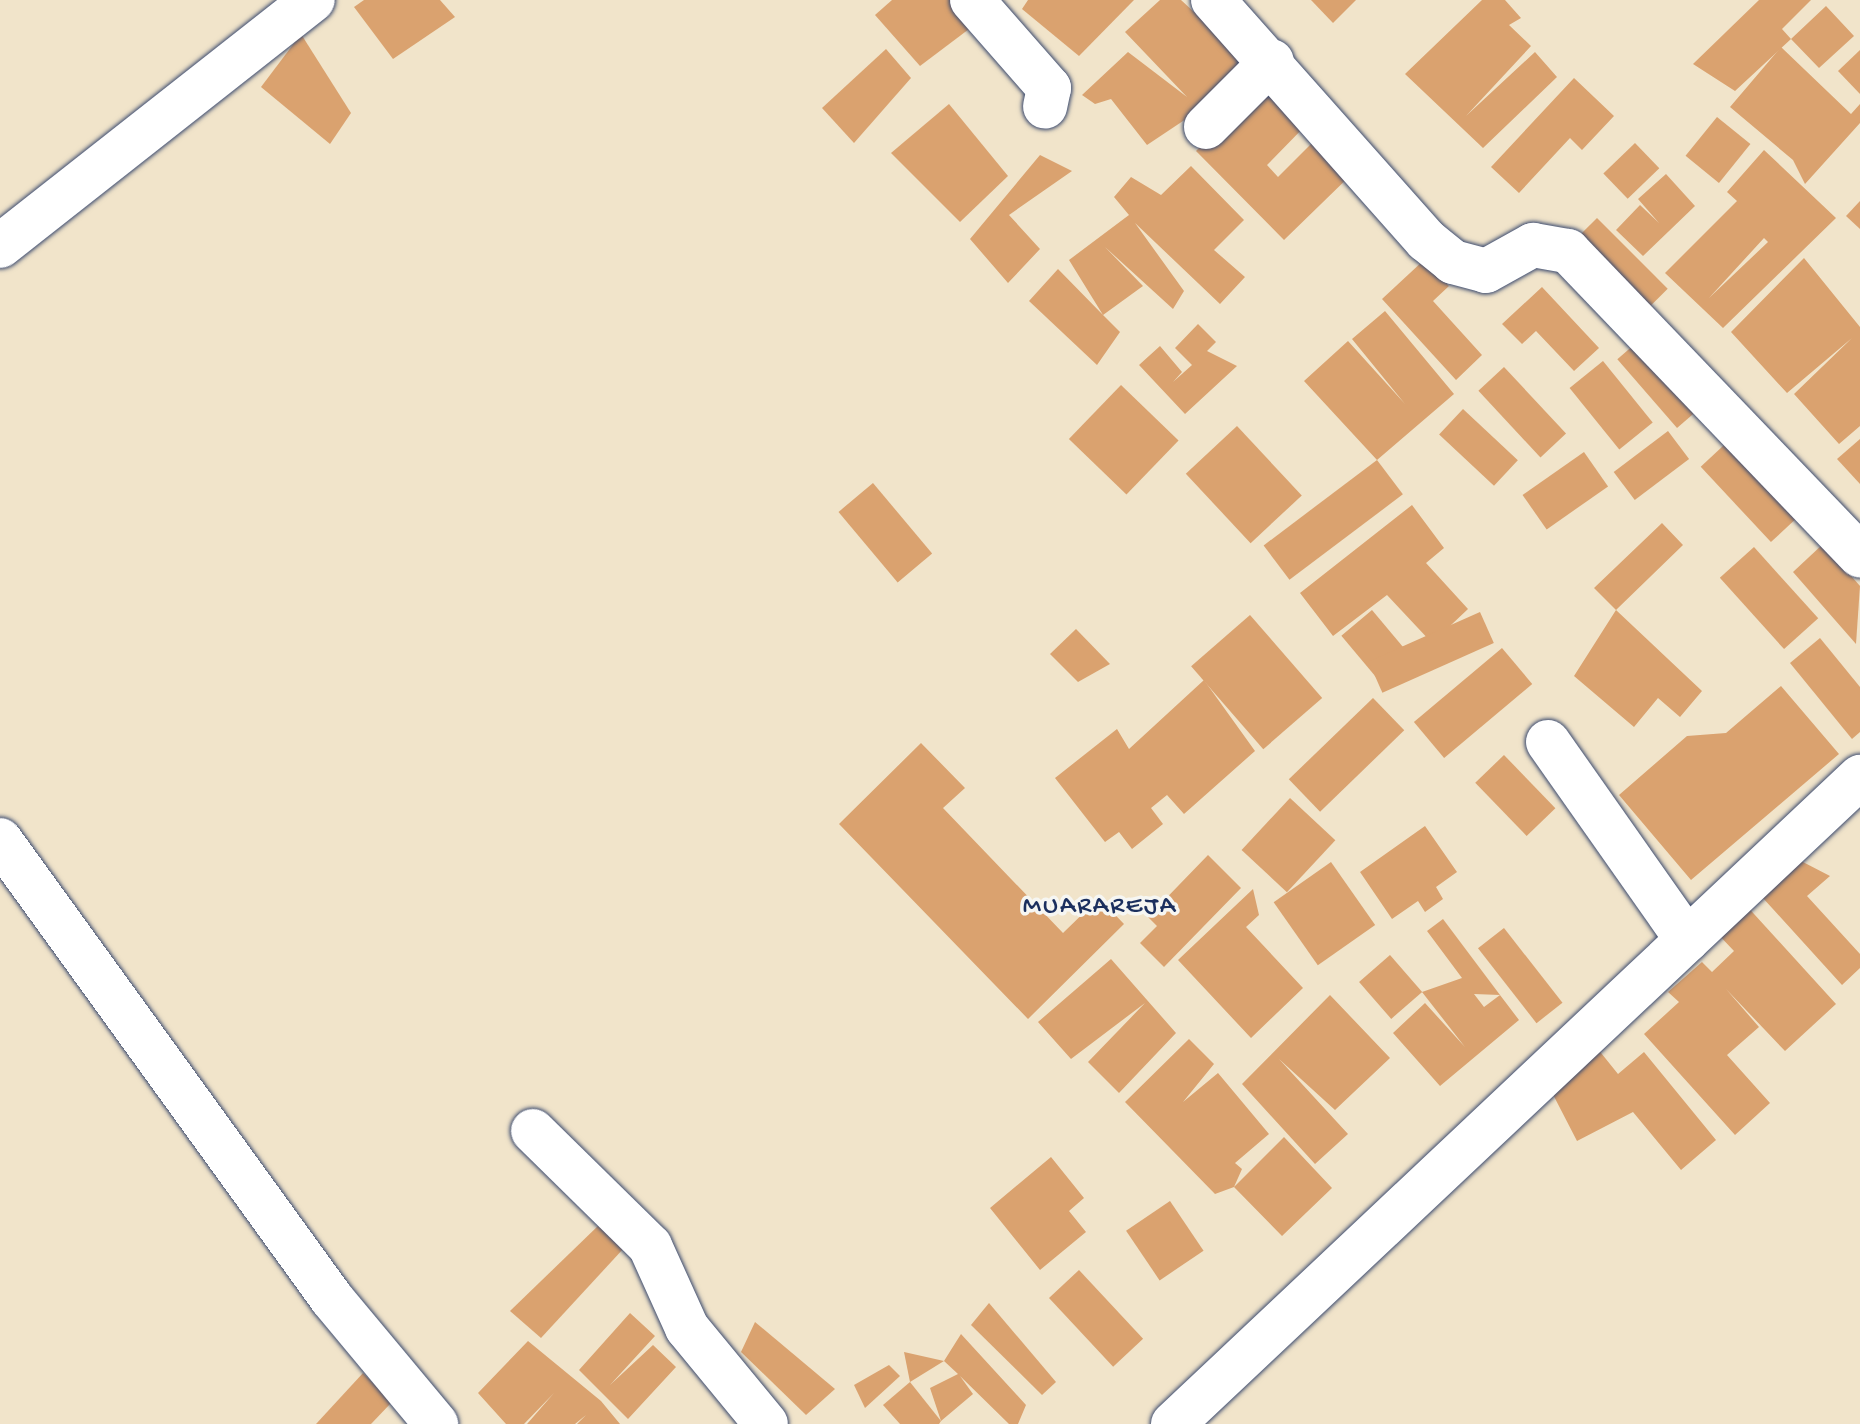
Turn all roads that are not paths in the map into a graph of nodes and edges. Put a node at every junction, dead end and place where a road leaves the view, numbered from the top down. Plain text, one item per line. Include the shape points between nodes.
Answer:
1 (313, 0) edge
2 (972, 0) edge
3 (1213, 0) edge
4 (1272, 61) junction
5 (1045, 107) dead end
6 (1206, 127) dead end
7 (0, 246) edge
8 (1860, 555) edge
9 (1548, 742) dead end
10 (1860, 777) edge
11 (0, 840) edge
12 (1687, 940) junction
13 (533, 1131) dead end
14 (436, 1424) edge
15 (766, 1424) edge
16 (1173, 1424) edge

1 - 7 street
2 - 5 street via 1049,88
3 - 4 street
4 - 6 street
4 - 8 street via 1453,262 1486,271 1533,245 1568,251
9 - 12 street
10 - 12 street
11 - 14 street via 332,1299
12 - 16 street
13 - 15 street via 650,1246 687,1328

